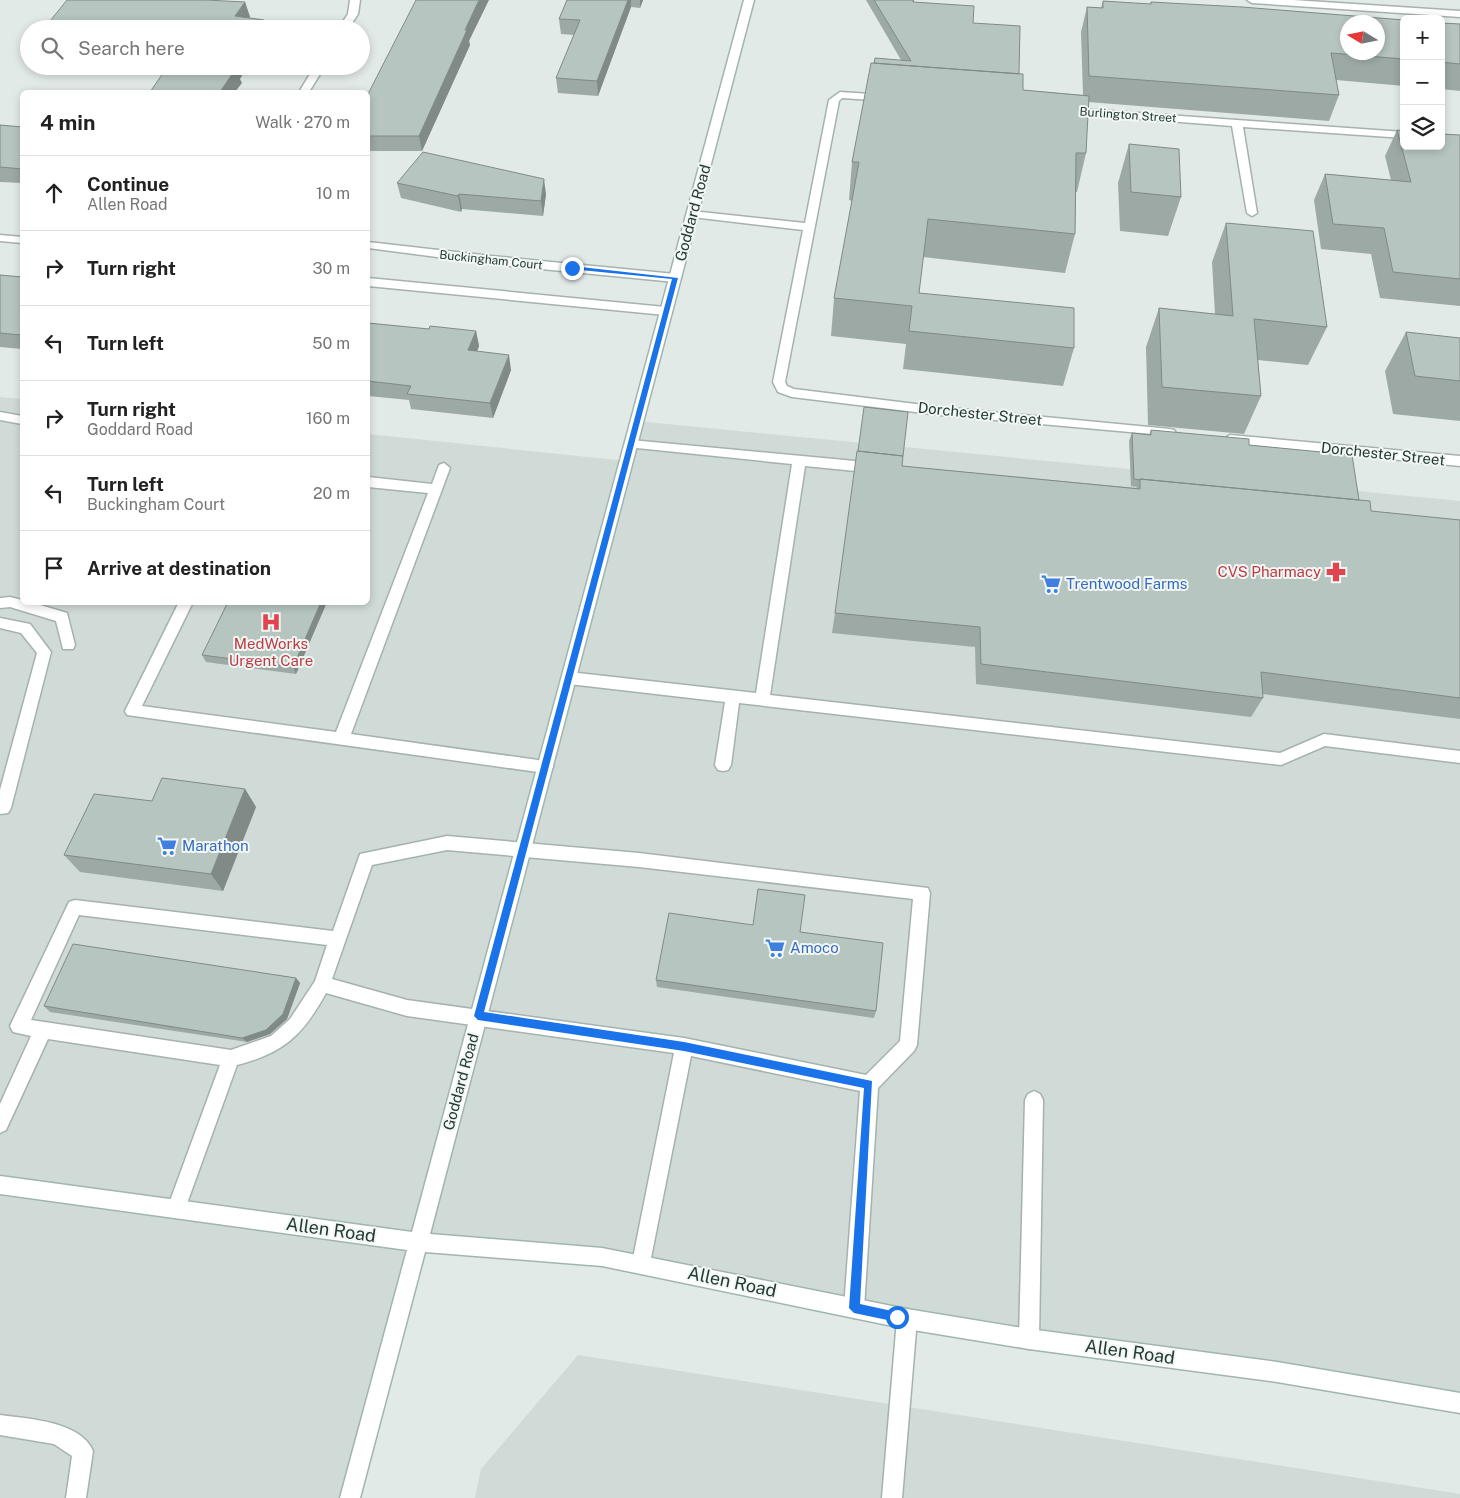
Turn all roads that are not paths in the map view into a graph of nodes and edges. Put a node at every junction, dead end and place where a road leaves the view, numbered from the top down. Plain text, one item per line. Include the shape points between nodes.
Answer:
1 (355, 0) edge
2 (749, 0) edge
3 (1252, 0) edge
4 (1460, 14) edge
5 (349, 20) edge
6 (314, 75) edge
7 (305, 90) edge
8 (899, 99) edge
9 (1058, 110) edge
10 (1237, 123) junction
11 (1400, 136) edge
12 (1252, 213) dead end
13 (692, 214) junction
14 (809, 227) junction
15 (0, 238) edge
16 (20, 240) edge
17 (370, 245) edge
18 (675, 278) junction
19 (370, 282) edge
20 (666, 311) junction
21 (0, 416) edge
22 (20, 420) edge
23 (1185, 435) edge
24 (1215, 438) edge
25 (631, 444) junction
26 (799, 460) junction
27 (1460, 461) edge
28 (444, 468) dead end
29 (888, 469) edge
30 (370, 482) edge
31 (436, 489) junction
32 (0, 603) edge
33 (20, 605) edge
34 (20, 605) edge
35 (185, 605) edge
36 (0, 623) edge
37 (68, 644) dead end
38 (569, 678) junction
39 (733, 697) junction
40 (762, 700) junction
41 (341, 740) junction
42 (1460, 756) edge
43 (723, 765) dead end
44 (545, 767) junction
45 (3, 808) dead end
46 (523, 849) junction
47 (338, 939) junction
48 (322, 984) junction
49 (478, 1016) junction
50 (43, 1030) junction
51 (684, 1046) junction
52 (231, 1058) junction
53 (869, 1084) junction
54 (1034, 1100) dead end
55 (0, 1124) edge
56 (0, 1185) edge
57 (176, 1209) junction
58 (418, 1242) junction
59 (641, 1264) junction
60 (854, 1308) junction
61 (907, 1319) junction
62 (1029, 1339) junction
63 (1460, 1403) edge
64 (0, 1425) edge
65 (76, 1498) edge
66 (350, 1498) edge
67 (892, 1498) edge

1 - 5 main road
2 - 13 main road, Goddard Road
3 - 4 main road
6 - 7 main road
8 - 14 main road via 840,94 834,100
9 - 10 main road, Burlington Street
10 - 11 main road, Burlington Street
10 - 12 main road
13 - 14 main road
13 - 18 main road, Goddard Road
14 - 23 main road, Dorchester Street via 779,382 782,389 792,394 940,411
15 - 16 main road
17 - 18 main road, Buckingham Court
18 - 20 main road, Goddard Road
19 - 20 main road
20 - 25 main road, Goddard Road
21 - 22 main road
24 - 27 main road, Dorchester Street
25 - 26 main road
25 - 38 main road, Goddard Road
26 - 29 main road
26 - 40 main road
28 - 31 main road
30 - 31 main road
31 - 41 main road
32 - 34 main road
33 - 37 main road via 62,617
35 - 41 main road via 132,711
36 - 45 main road via 25,628 44,652
38 - 39 main road
38 - 44 main road, Goddard Road
39 - 40 main road
39 - 43 main road
40 - 42 main road via 1281,759 1324,740
41 - 44 main road
44 - 46 main road, Goddard Road
46 - 47 main road via 447,843 366,858
46 - 49 main road, Goddard Road
46 - 53 main road via 922,893 908,1045
47 - 48 main road
47 - 50 main road via 75,907 19,1026
48 - 49 main road via 407,1008
48 - 52 main road via 288,1036 272,1046
49 - 51 main road
49 - 58 main road, Goddard Road
50 - 52 main road
50 - 55 main road
51 - 53 main road
51 - 59 main road
52 - 57 main road
53 - 60 main road
54 - 62 main road
56 - 57 main road, Allen Road
57 - 58 main road, Allen Road
58 - 59 main road, Allen Road via 556,1252
58 - 66 main road, Goddard Road
59 - 60 main road, Allen Road
60 - 61 main road, Allen Road
61 - 62 main road, Allen Road
61 - 67 main road
62 - 63 main road, Allen Road via 1277,1372
64 - 65 main road via 58,1434 83,1452

